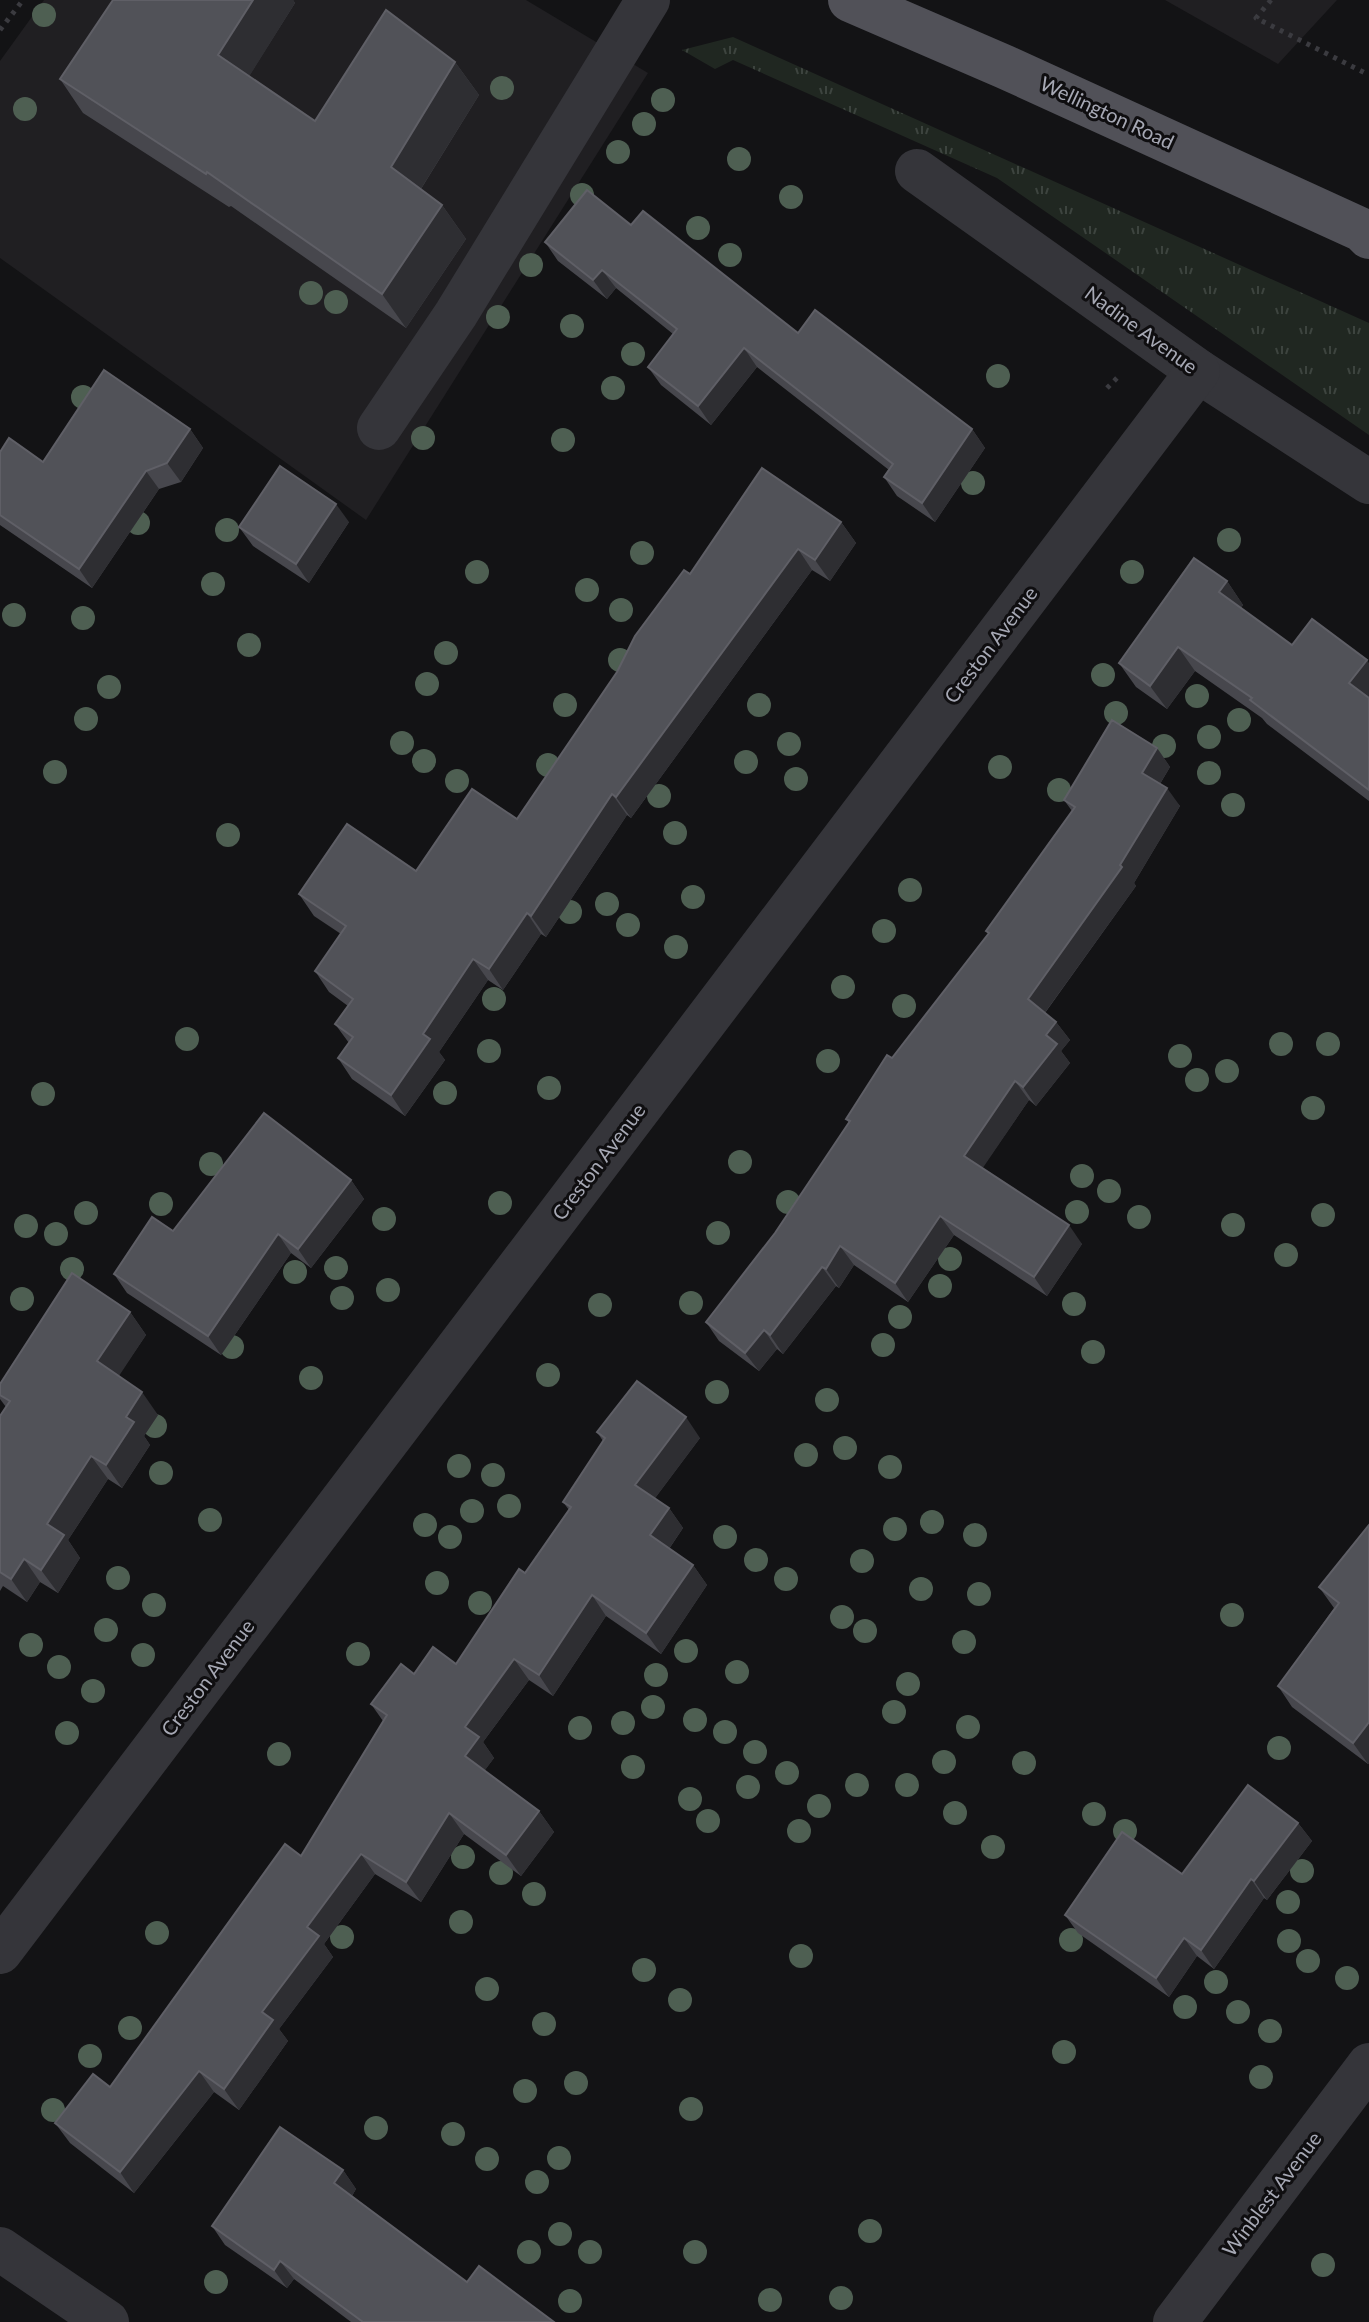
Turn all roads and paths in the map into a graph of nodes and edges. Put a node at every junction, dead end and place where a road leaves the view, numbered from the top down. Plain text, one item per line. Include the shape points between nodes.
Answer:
1 (23, 0) edge
2 (648, 0) edge
3 (850, 0) edge
4 (1271, 0) edge
5 (0, 30) edge
6 (1369, 75) edge
7 (917, 171) dead end
8 (1367, 226) edge
9 (1198, 371) junction
10 (379, 428) dead end
11 (1369, 482) edge
12 (0, 1952) edge
13 (1369, 2065) edge
14 (0, 2249) edge
15 (107, 2322) edge
16 (1175, 2322) edge

1 - 5 path
2 - 10 street via 456,314
3 - 8 main road, Wellington Road
4 - 6 path via 1256,18
7 - 9 street, Nadine Avenue
9 - 11 street, Nadine Avenue
9 - 12 street, Creston Avenue
13 - 16 street, Winblest Avenue
14 - 15 street

